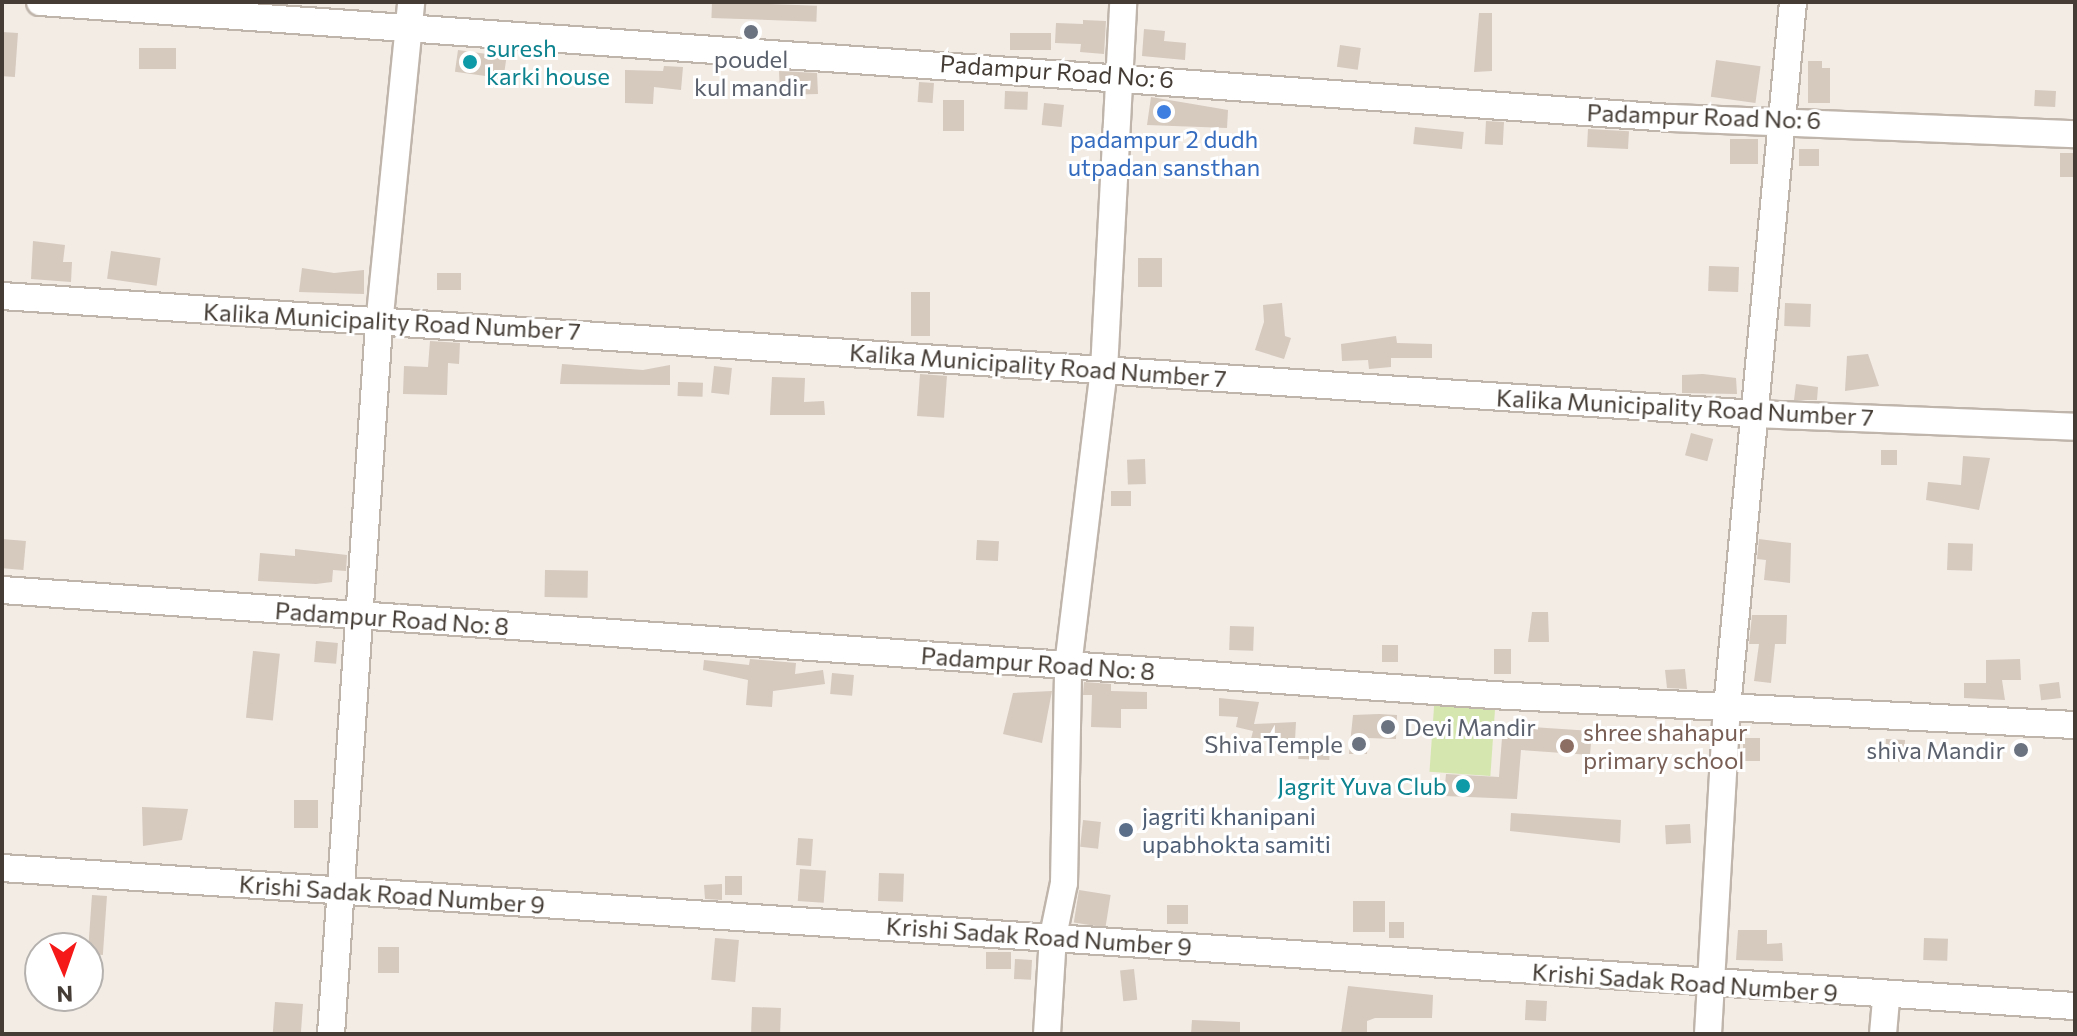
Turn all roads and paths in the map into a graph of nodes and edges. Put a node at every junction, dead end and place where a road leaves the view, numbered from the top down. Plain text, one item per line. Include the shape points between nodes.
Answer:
1 (40, 2) edge
2 (411, 2) edge
3 (1123, 2) edge
4 (1793, 2) edge
5 (409, 29) junction
6 (1115, 75) junction
7 (1778, 118) junction
8 (2075, 134) edge
9 (2, 296) edge
10 (379, 325) junction
11 (1104, 370) junction
12 (1755, 414) junction
13 (2075, 427) edge
14 (2, 590) edge
15 (362, 616) junction
16 (1068, 666) junction
17 (1727, 708) junction
18 (2075, 725) edge
19 (2, 868) edge
20 (340, 891) junction
21 (1053, 936) junction
22 (1712, 982) junction
23 (1886, 997) junction
24 (2075, 1006) edge
25 (331, 1034) edge
26 (1047, 1034) edge
27 (1708, 1034) edge
28 (1883, 1034) edge

1 - 5 street, Padampur Road No: 6
2 - 5 street
3 - 6 street
4 - 7 street
5 - 6 street, Padampur Road No: 6
5 - 10 street
6 - 7 street, Padampur Road No: 6 via 1672,118
6 - 11 street
7 - 8 street, Padampur Road No: 6
7 - 12 street
9 - 10 street, Kalika Municipality Road Number 7
10 - 11 street, Kalika Municipality Road Number 7 via 535,328
10 - 15 street
11 - 12 street, Kalika Municipality Road Number 7
11 - 16 street
12 - 13 street, Kalika Municipality Road Number 7
12 - 17 street
14 - 15 street, Padampur Road No: 8
15 - 16 street, Padampur Road No: 8
15 - 20 street
16 - 17 street, Padampur Road No: 8
16 - 21 street via 1064,883
17 - 18 street, Padampur Road No: 8
17 - 22 street
19 - 20 street, Krishi Sadak Road Number 9
20 - 21 street, Krishi Sadak Road Number 9
20 - 25 street
21 - 22 street, Krishi Sadak Road Number 9
21 - 26 street
22 - 23 street, Krishi Sadak Road Number 9
22 - 27 street
23 - 24 street, Krishi Sadak Road Number 9
23 - 28 street

